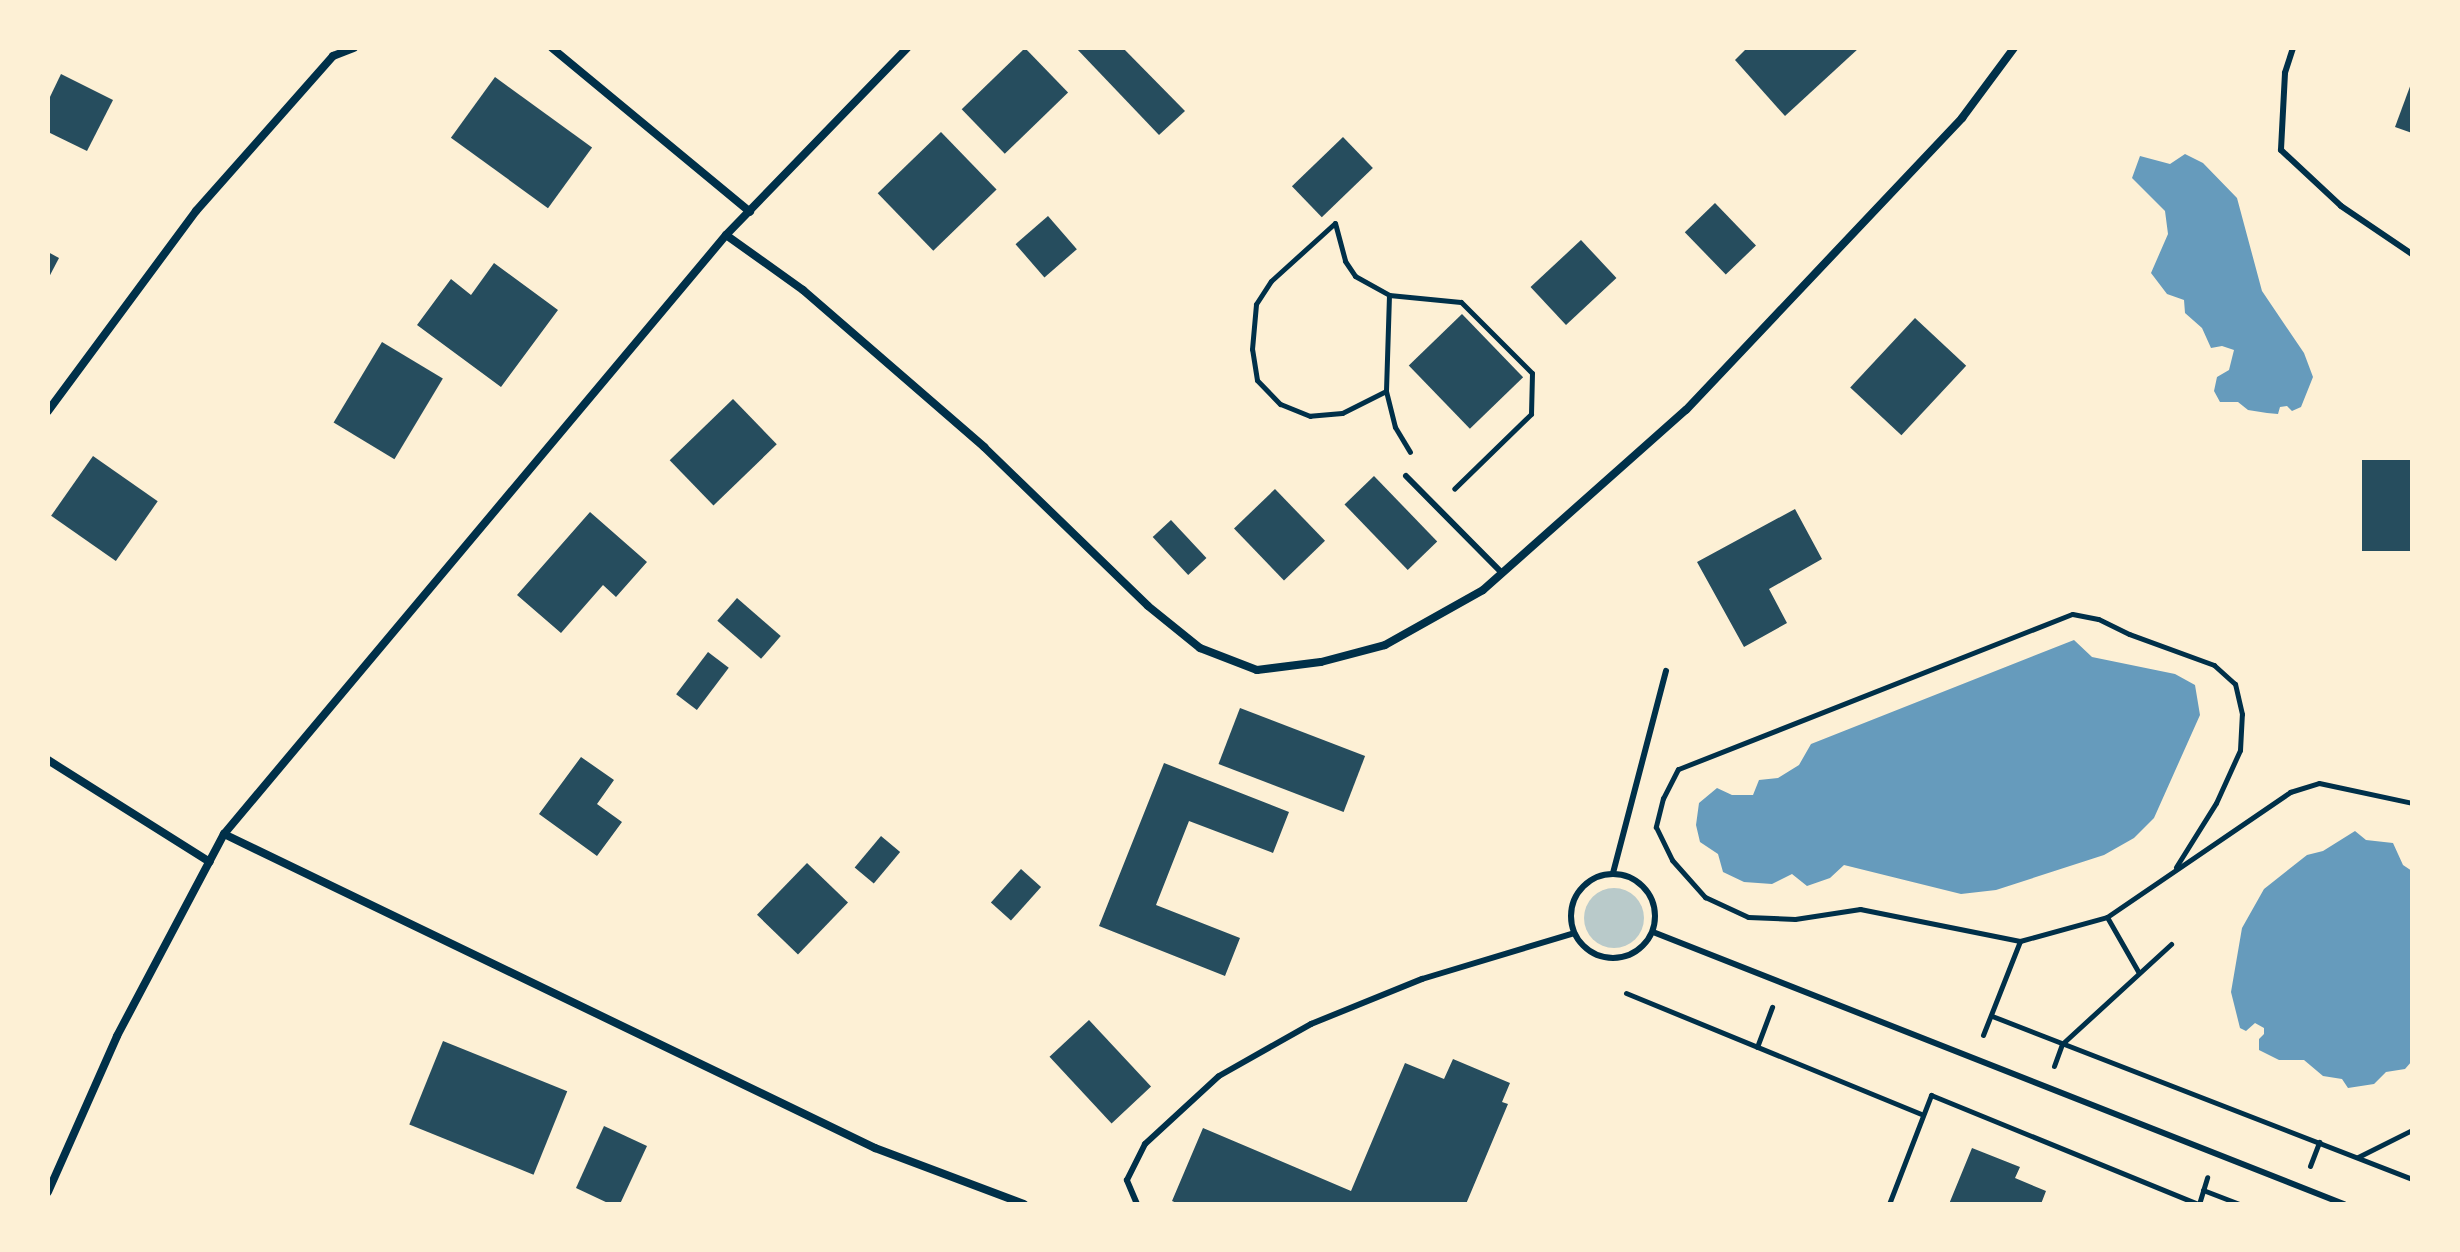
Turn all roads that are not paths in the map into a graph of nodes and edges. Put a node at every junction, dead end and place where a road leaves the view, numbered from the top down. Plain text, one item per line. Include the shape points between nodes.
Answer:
1 (354, 48) edge
2 (552, 48) edge
3 (907, 48) edge
4 (2014, 48) edge
5 (2293, 48) edge
6 (750, 212) junction
7 (726, 235) junction
8 (2412, 254) edge
9 (48, 411) edge
10 (1406, 476) road end
11 (1502, 573) junction
12 (1666, 671) dead end
13 (48, 760) edge
14 (224, 834) junction
15 (210, 862) junction
16 (1613, 873) junction
17 (1653, 932) junction
18 (1574, 933) junction
19 (48, 1192) edge
20 (1024, 1204) edge
21 (1137, 1204) edge
22 (2344, 1204) edge

1 - 9 street via 333,56 196,211
2 - 6 street
3 - 6 street
4 - 11 street via 1962,118 1686,410
5 - 8 lane via 2285,73 2281,150 2341,206
6 - 7 street
7 - 11 street via 803,290 984,447 1148,606 1200,648 1257,670 1321,662 1385,645 1483,590
7 - 14 street
10 - 11 lane
12 - 16 lane
13 - 15 street
14 - 15 street
14 - 20 street via 875,1148
15 - 19 street via 117,1036
16 - 17 lane via 1644,885 1654,907
16 - 18 lane via 1582,886 1570,917
17 - 18 lane via 1637,950 1614,959 1597,956
17 - 22 lane
18 - 21 lane via 1408,985 1311,1024 1219,1076 1145,1144 1127,1180

